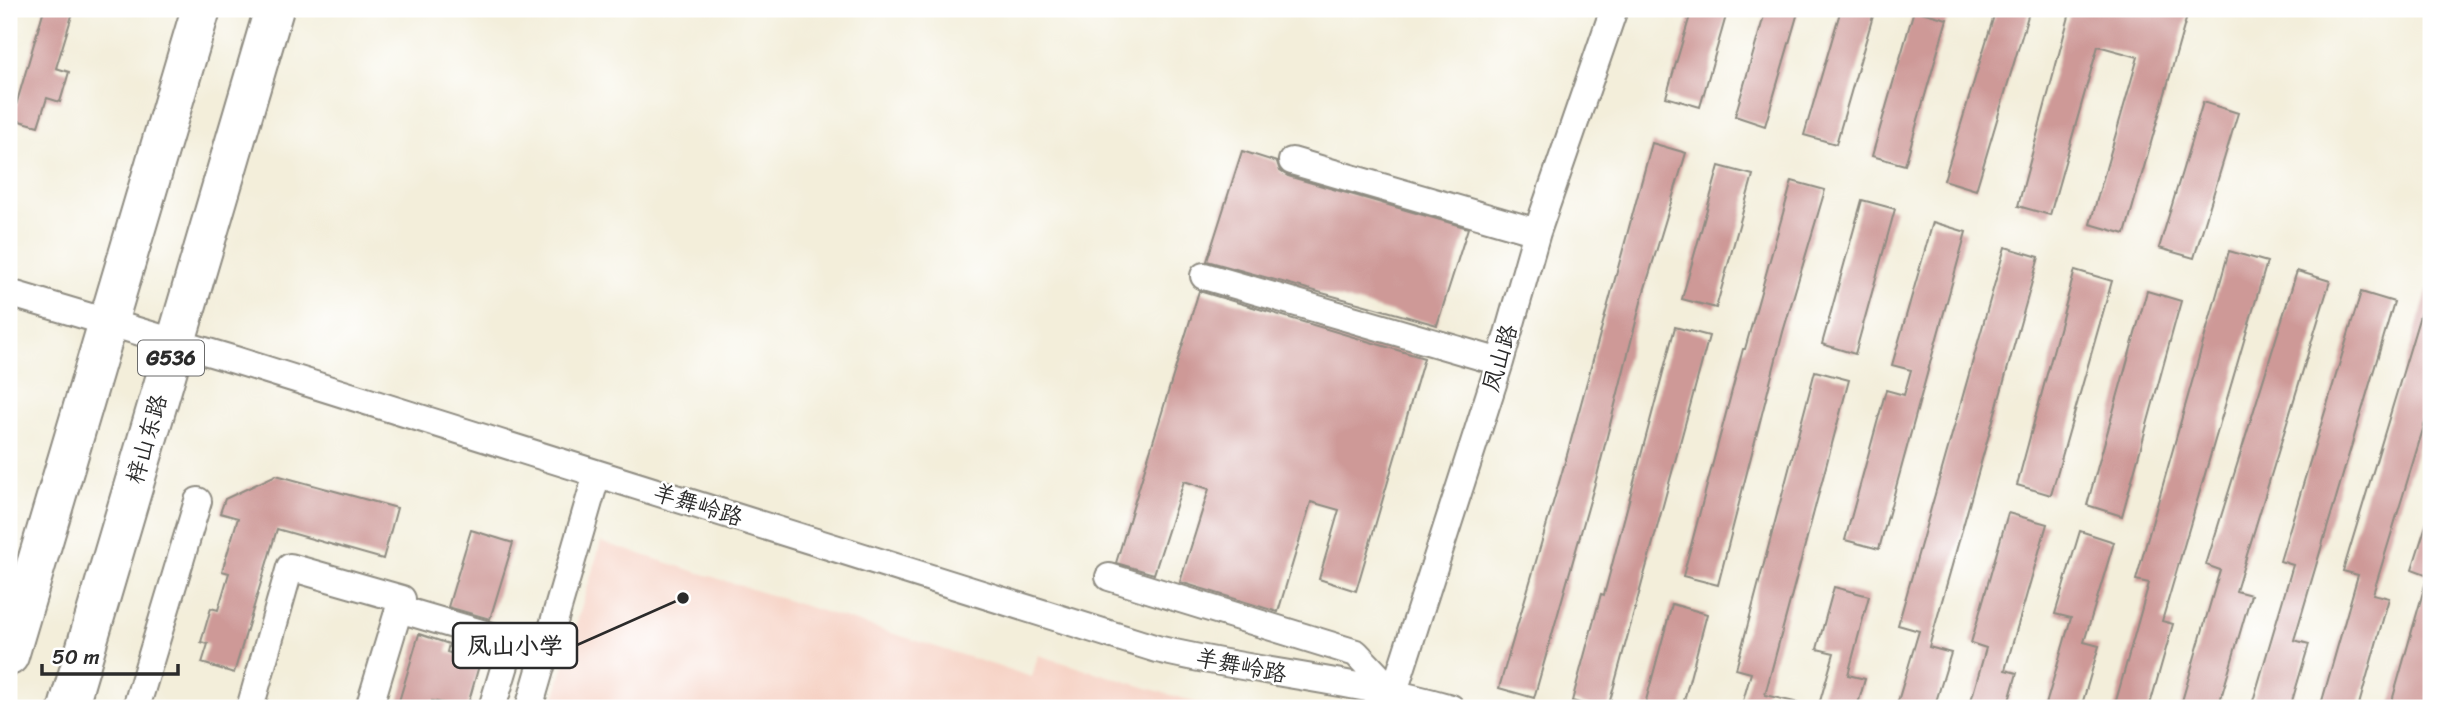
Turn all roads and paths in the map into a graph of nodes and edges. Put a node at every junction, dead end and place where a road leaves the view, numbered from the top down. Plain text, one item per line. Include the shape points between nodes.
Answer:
1 (201, 9) edge
2 (274, 9) edge
3 (1614, 9) edge
4 (1292, 161) dead end
5 (1537, 232) junction
6 (1204, 276) dead end
7 (9, 293) edge
8 (108, 323) junction
9 (176, 343) junction
10 (1500, 362) junction
11 (597, 474) junction
12 (198, 501) dead end
13 (1109, 577) dead end
14 (399, 609) junction
15 (9, 656) edge
16 (1391, 700) edge
17 (68, 708) edge
18 (136, 708) edge
19 (250, 708) edge
20 (369, 708) edge
21 (492, 708) edge
22 (529, 708) edge
23 (1451, 708) edge

1 - 8 highway, G536
2 - 9 highway, 梓山东路 / G536
3 - 5 street, 凤山路
4 - 5 street
5 - 10 street, 凤山路
6 - 10 street
7 - 8 street, 羊舞岭路
8 - 9 street, 羊舞岭路
8 - 15 highway, G536
9 - 11 street, 羊舞岭路
9 - 17 highway, 梓山东路 / G536
10 - 16 street, 凤山路
11 - 16 street, 羊舞岭路 via 1157,649
11 - 22 street
12 - 18 street
13 - 16 street via 1356,653
14 - 19 street via 402,599 290,567
14 - 20 street
14 - 21 street via 512,642
16 - 23 street, 羊舞岭路

